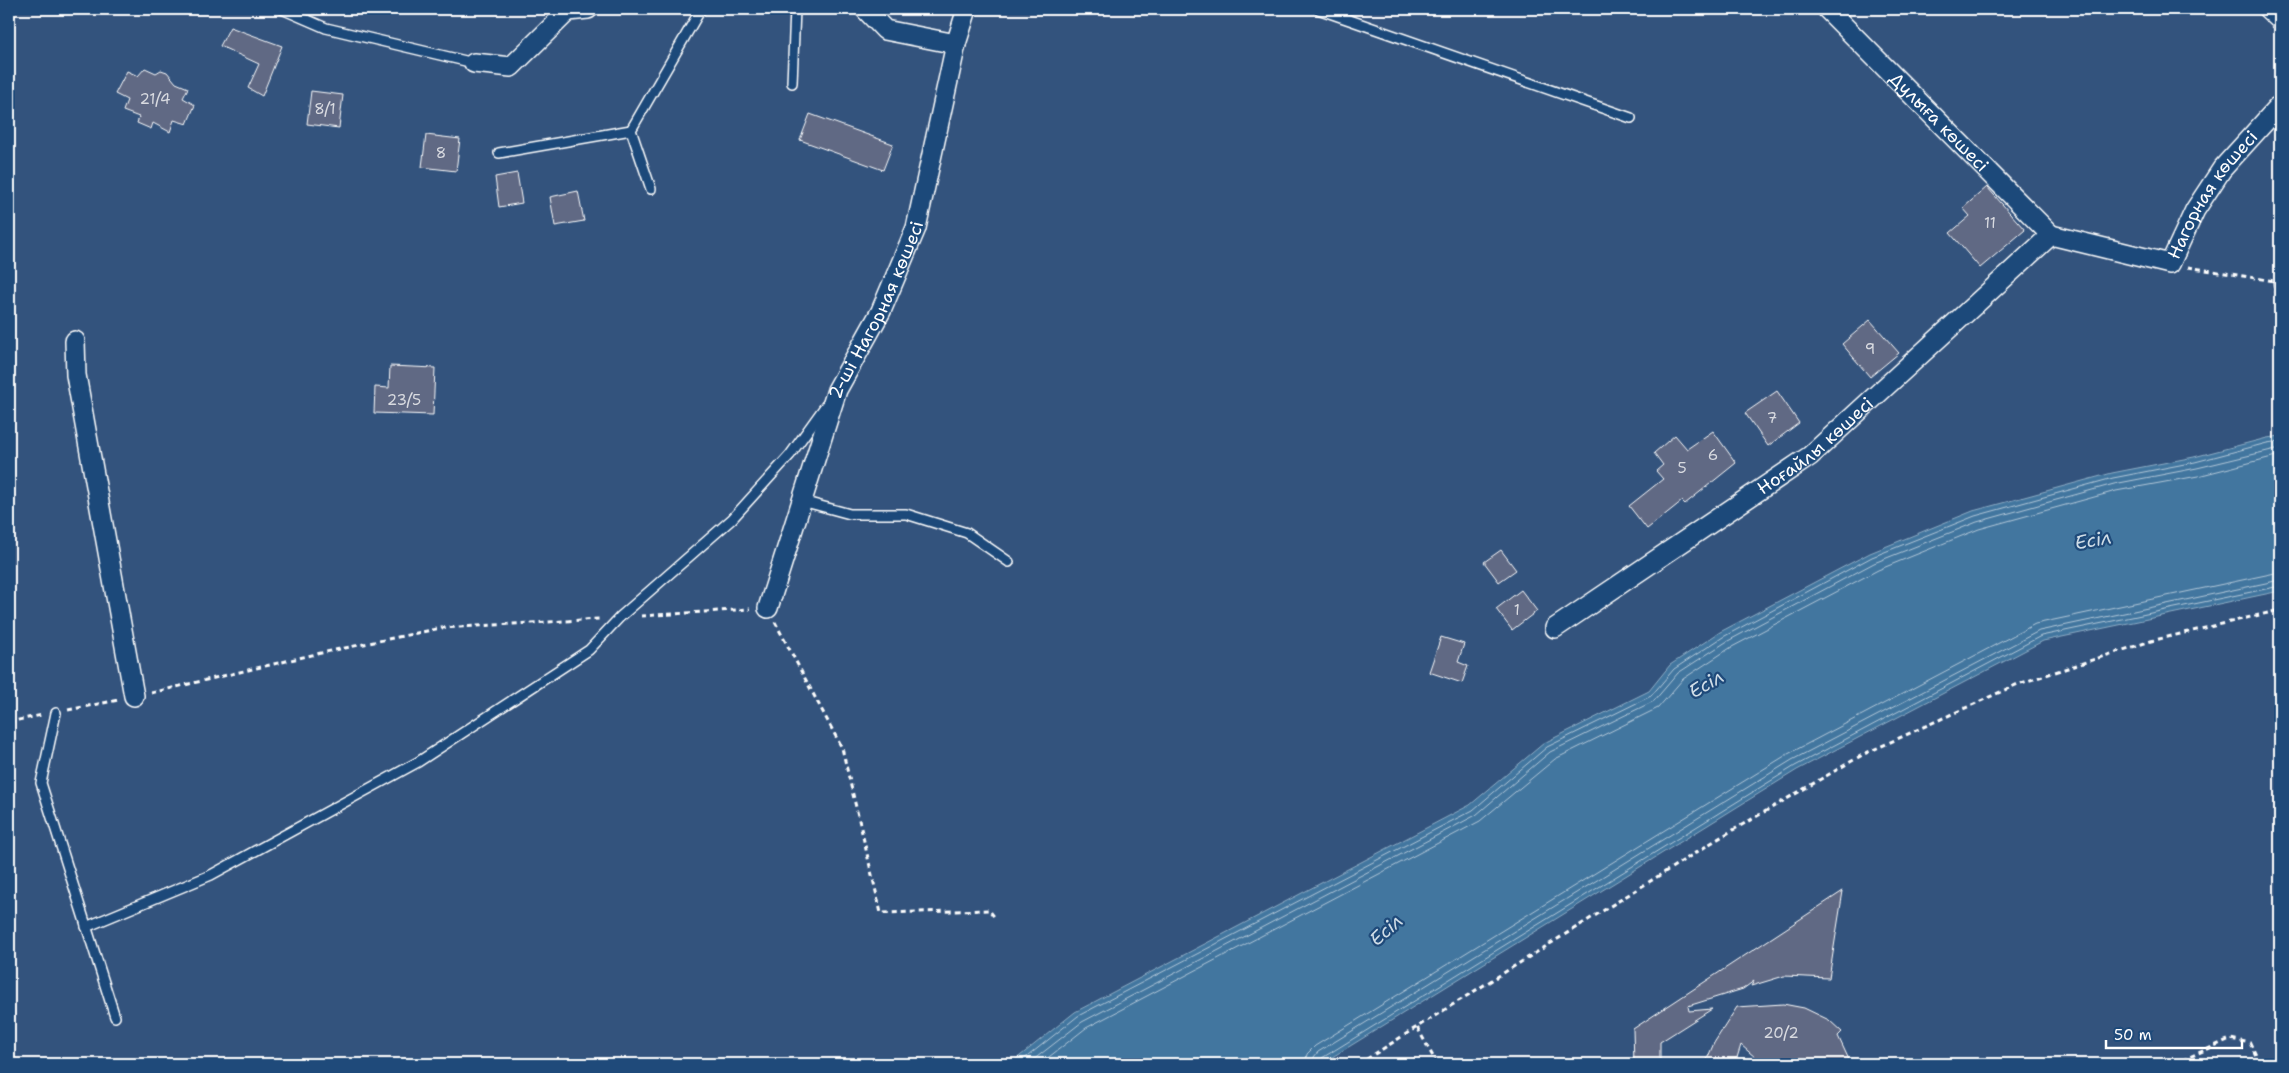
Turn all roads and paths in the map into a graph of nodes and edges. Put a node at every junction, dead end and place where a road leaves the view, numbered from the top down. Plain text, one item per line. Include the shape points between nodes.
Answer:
1 (282, 9) edge
2 (588, 9) edge
3 (701, 9) edge
4 (795, 9) edge
5 (865, 9) edge
6 (967, 9) edge
7 (1318, 9) edge
8 (1827, 9) edge
9 (2268, 9) edge
10 (568, 10) edge
11 (2280, 20) edge
12 (956, 44) junction
13 (474, 63) joint
14 (792, 84) dead end
15 (2280, 105) edge
16 (1631, 118) dead end
17 (631, 130) junction
18 (499, 153) dead end
19 (651, 189) dead end
20 (2051, 235) junction
21 (2170, 264) junction
22 (2274, 282) junction
23 (2280, 282) edge
24 (2280, 337) edge
25 (75, 341) dead end
26 (837, 390) junction
27 (802, 501) junction
28 (1009, 562) dead end
29 (768, 608) junction
30 (2280, 610) edge
31 (620, 617) junction
32 (1555, 628) dead end
33 (134, 696) junction
34 (56, 712) junction
35 (9, 722) edge
36 (996, 918) dead end
37 (86, 927) junction
38 (115, 1017) dead end
39 (1417, 1027) junction
40 (1359, 1064) edge
41 (1437, 1064) edge
42 (2174, 1064) edge
43 (2260, 1064) edge

1 - 13 lane via 326,28
2 - 10 street
3 - 17 lane
4 - 14 lane
5 - 12 street via 885,30
6 - 12 street, 2-ші Нагорная көшесі
7 - 16 lane
8 - 20 street, Дулыға көшесі
9 - 11 street
10 - 13 street via 511,67
12 - 26 street, 2-ші Нагорная көшесі via 916,228 881,311
15 - 21 street, Нагорная көшесі via 2222,169 2195,210
17 - 18 lane
17 - 19 lane
20 - 21 street, Нагорная көшесі
20 - 32 street, Ноғайлы көшесі via 1810,456
21 - 22 path
22 - 23 path
22 - 24 path
25 - 33 street via 76,375
26 - 27 street, 2-ші Нагорная көшесі
26 - 31 lane via 790,455 732,519
27 - 28 lane via 850,514 906,514 967,533
27 - 29 street, 2-ші Нагорная көшесі
29 - 31 path
29 - 36 path via 842,748 881,913 989,910
30 - 39 path via 2151,641 2018,684 1864,754 1716,840
31 - 33 path via 440,628
31 - 37 lane via 589,650 418,762 211,876
33 - 34 path
34 - 35 path
34 - 37 lane via 41,783
37 - 38 lane
39 - 40 path
39 - 41 path
42 - 43 path via 2230,1039 2250,1043

